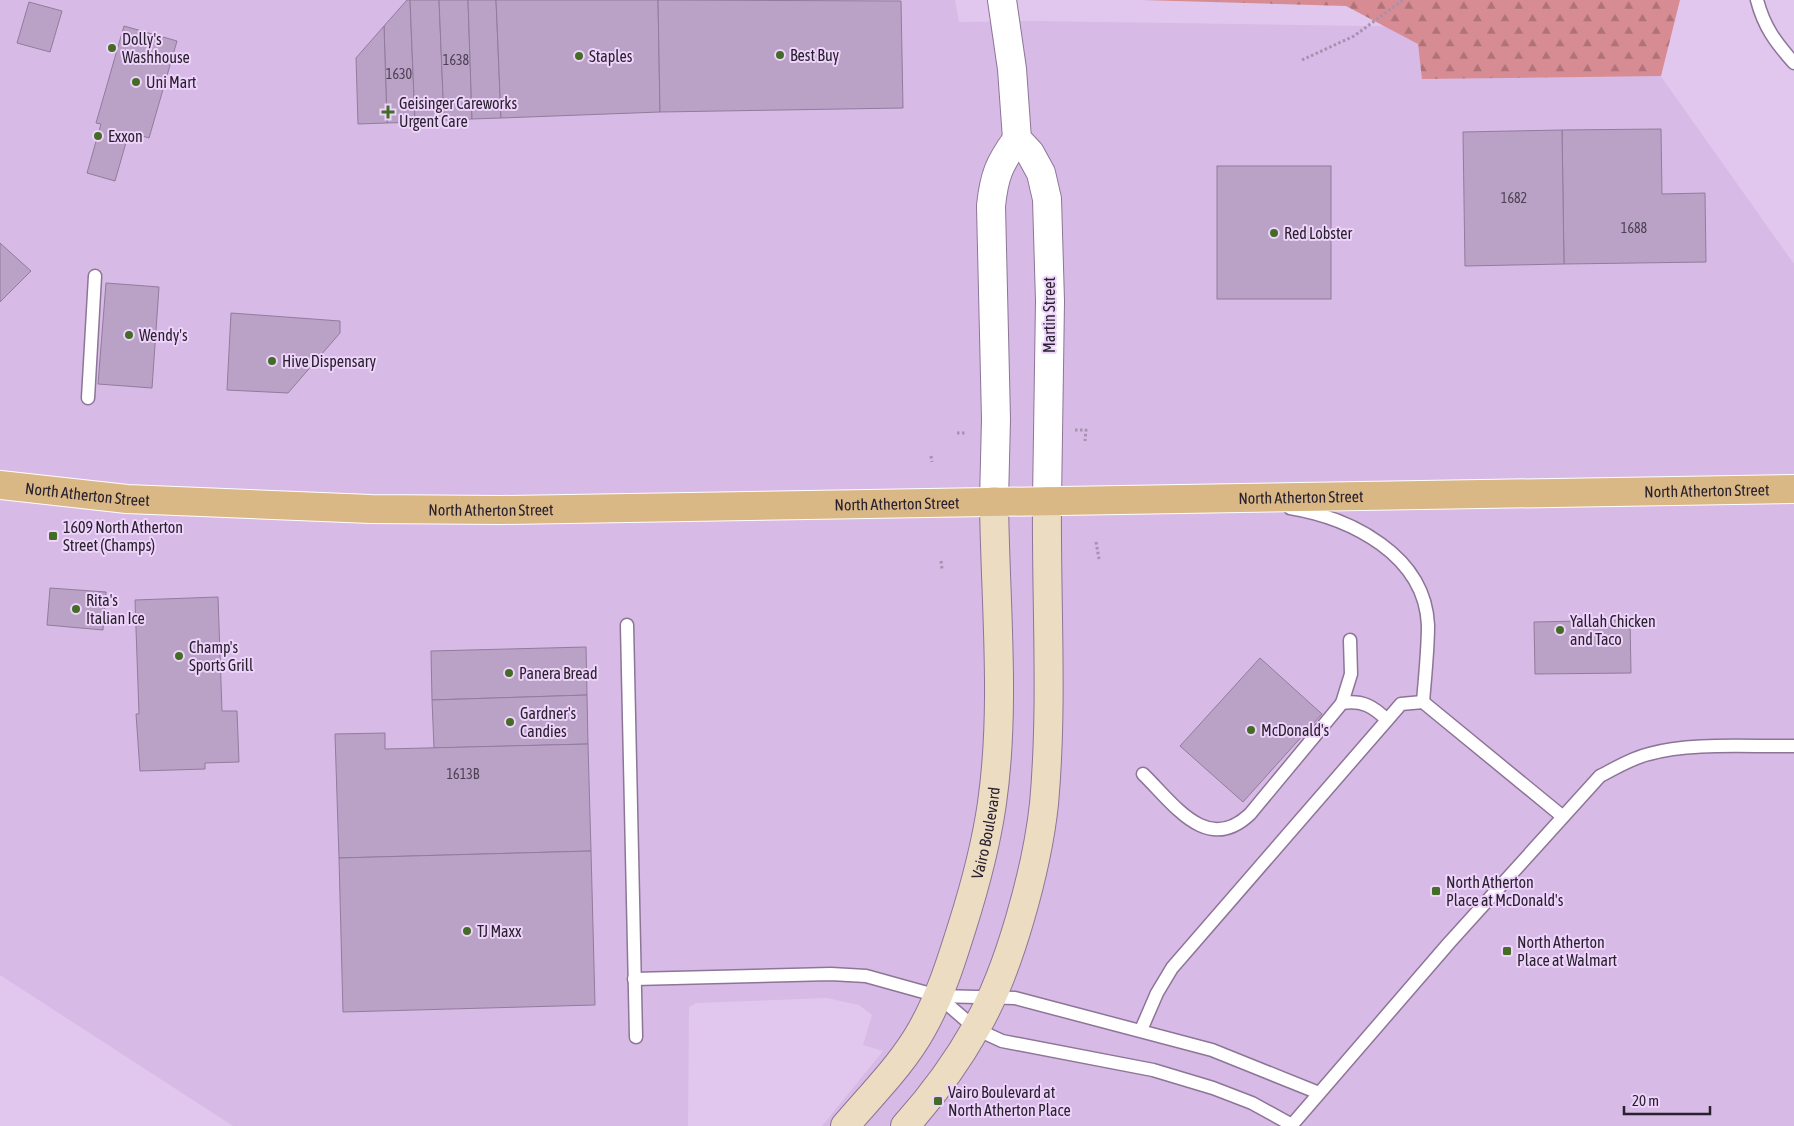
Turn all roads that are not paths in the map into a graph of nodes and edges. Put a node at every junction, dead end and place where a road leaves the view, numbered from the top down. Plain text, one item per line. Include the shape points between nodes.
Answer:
1 (1002, 0) edge
2 (1757, 0) edge
3 (1794, 63) edge
4 (1017, 139) junction
5 (95, 276) dead end
6 (88, 398) dead end
7 (0, 485) edge
8 (1794, 489) edge
9 (1221, 497) junction
10 (994, 501) junction
11 (1047, 501) junction
12 (627, 625) dead end
13 (1350, 640) dead end
14 (1423, 702) junction
15 (1342, 704) junction
16 (1387, 720) junction
17 (1794, 746) edge
18 (1143, 774) dead end
19 (1562, 816) junction
20 (634, 979) junction
21 (938, 996) junction
22 (992, 997) junction
23 (976, 1029) junction
24 (1141, 1030) junction
25 (636, 1036) dead end
26 (1319, 1094) junction
27 (845, 1126) edge
28 (905, 1126) edge
29 (1292, 1126) edge

1 - 4 street
2 - 3 lane via 1762,20 1773,40
4 - 10 street via 1004,156 993,180 991,206 996,419
4 - 11 street, Martin Street via 1030,153 1041,173 1047,199 1050,301
5 - 6 lane
7 - 10 main road, North Atherton Street via 127,499 371,509 501,510
8 - 9 main road, North Atherton Street
9 - 11 main road, North Atherton Street
9 - 14 lane via 1303,510 1329,518 1369,535 1406,567 1424,603 1428,624
10 - 11 main road, North Atherton Street
10 - 21 main road, Vairo Boulevard via 998,724 992,801 975,886
11 - 22 main road via 1049,735 1044,806 1030,881
12 - 20 lane
13 - 15 lane via 1351,674
14 - 16 lane via 1401,704
14 - 19 lane
15 - 16 lane via 1365,703
15 - 18 lane via 1250,814 1227,829 1196,825
16 - 24 lane via 1172,968
17 - 19 lane via 1673,749 1648,754 1600,776
19 - 26 lane
20 - 21 lane via 831,974 866,976
20 - 25 lane
21 - 22 lane
21 - 23 lane
21 - 27 main road, Vairo Boulevard via 922,1030 896,1067
22 - 23 main road
22 - 24 lane via 1015,998
23 - 28 main road
23 - 29 lane via 1002,1041 1153,1070 1196,1083 1252,1104
24 - 26 lane via 1212,1050
26 - 29 lane

